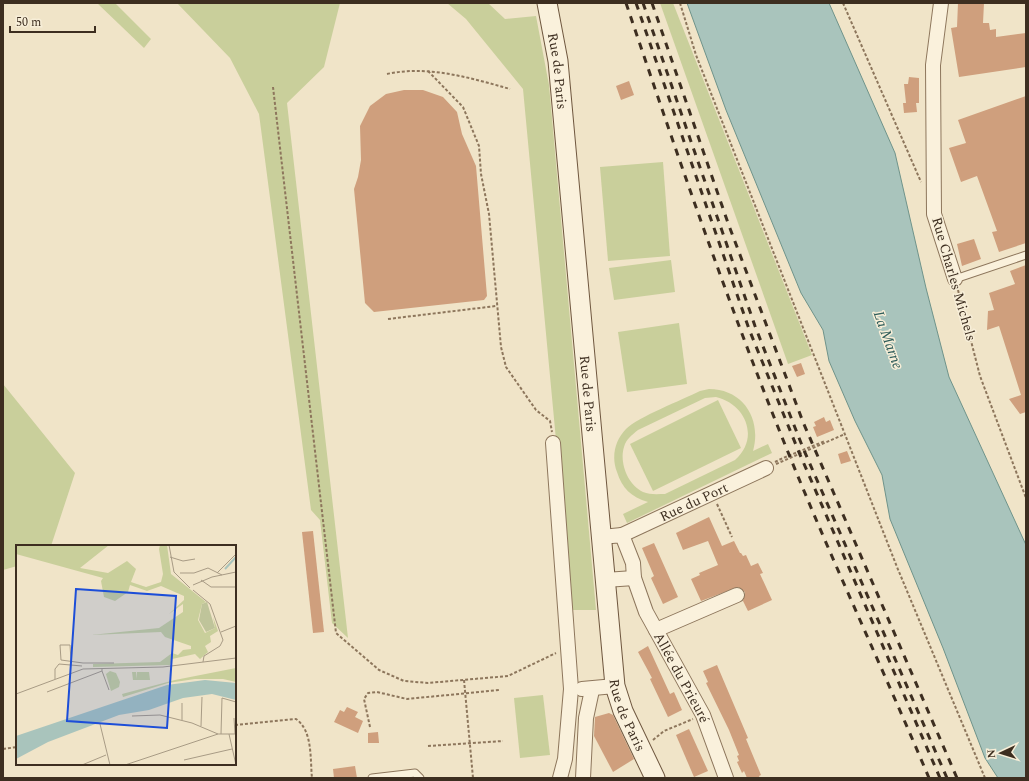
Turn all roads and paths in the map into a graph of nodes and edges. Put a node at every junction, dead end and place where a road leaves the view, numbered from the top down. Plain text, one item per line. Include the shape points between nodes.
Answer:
1 (547, 3) edge
2 (680, 3) edge
3 (843, 3) edge
4 (941, 3) edge
5 (428, 71) junction
6 (387, 74) dead end
7 (273, 87) dead end
8 (510, 89) dead end
9 (922, 185) dead end
10 (1026, 255) edge
11 (955, 279) junction
12 (496, 306) junction
13 (388, 319) dead end
14 (846, 434) junction
15 (553, 443) joint
16 (766, 468) joint
17 (712, 494) junction
18 (1026, 498) edge
19 (622, 535) junction
20 (602, 537) junction
21 (732, 537) dead end
22 (634, 578) junction
23 (605, 580) junction
24 (737, 595) dead end
25 (656, 630) junction
26 (569, 651) junction
27 (464, 680) junction
28 (616, 686) junction
29 (571, 689) junction
30 (498, 690) dead end
31 (592, 690) junction
32 (465, 694) junction
33 (703, 715) junction
34 (236, 725) edge
35 (370, 727) dead end
36 (503, 741) dead end
37 (470, 744) junction
38 (428, 746) dead end
39 (16, 747) edge
40 (3, 749) edge
41 (641, 750) junction
42 (312, 778) edge
43 (372, 778) edge
44 (420, 778) edge
45 (473, 778) edge
46 (560, 778) edge
47 (582, 778) edge
48 (655, 778) edge
49 (726, 778) edge
50 (985, 778) edge

1 - 20 main road, Rue de Paris via 558,62
2 - 14 path via 696,55
3 - 9 path
4 - 11 street, Rue Charles Michels via 932,65 934,214
5 - 6 path via 406,70
5 - 8 path via 476,79
5 - 12 path via 463,107 479,146 481,174 489,214
7 - 27 path via 336,633 379,670 404,681 428,683
10 - 11 lane
11 - 18 path, Rue Charles Michels via 980,376
12 - 13 path
12 - 15 path via 506,367 536,410 550,421
14 - 16 path
14 - 50 path via 897,567
15 - 26 street
16 - 17 street, Rue du Port
17 - 19 street, Rue du Port
17 - 21 path
19 - 20 street, Rue du Port
19 - 22 street, Allée du Prieuré via 632,563
20 - 23 main road, Rue de Paris
22 - 23 street
22 - 25 street, Allée du Prieuré via 646,612
23 - 28 main road, Rue de Paris
24 - 25 street
25 - 33 street, Allée du Prieuré
26 - 27 path via 554,653 508,676
26 - 29 street
27 - 32 path
28 - 31 street
28 - 41 main road, Rue de Paris
29 - 31 street
29 - 46 street via 565,759
30 - 32 path
31 - 47 street via 586,718
32 - 35 path via 407,699 377,692 368,693 364,698
32 - 37 path
33 - 41 path via 664,731
33 - 49 street, Allée du Prieuré
34 - 42 path via 296,719 303,724 307,733
36 - 37 path
37 - 38 path
37 - 45 path
39 - 40 path
41 - 48 main road, Rue de Paris
43 - 44 lane via 415,772

